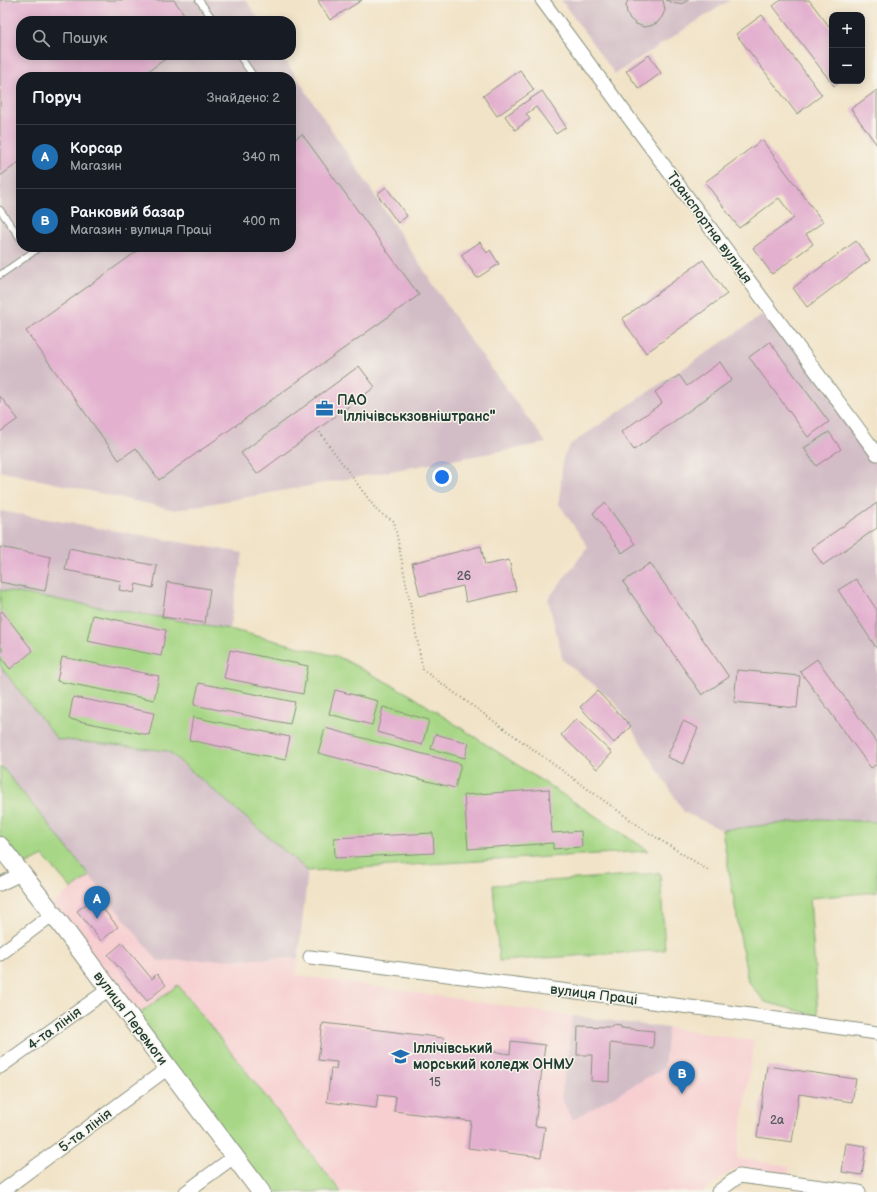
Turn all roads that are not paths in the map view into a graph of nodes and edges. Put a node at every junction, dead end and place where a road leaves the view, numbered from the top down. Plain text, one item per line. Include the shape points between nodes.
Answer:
1 (199, 0) edge
2 (542, 0) edge
3 (210, 16) edge
4 (242, 60) edge
5 (250, 72) edge
6 (0, 210) edge
7 (16, 232) edge
8 (31, 253) edge
9 (0, 275) edge
10 (877, 454) edge
11 (0, 846) edge
12 (21, 874) junction
13 (0, 884) edge
14 (53, 914) junction
15 (0, 954) edge
16 (310, 957) dead end
17 (109, 988) junction
18 (877, 1033) edge
19 (0, 1066) edge
20 (168, 1068) junction
21 (235, 1156) junction
22 (1, 1192) edge
23 (186, 1192) edge
24 (262, 1192) edge
25 (718, 1192) edge
26 (859, 1192) edge

1 - 3 lane
2 - 10 street, Транспортна вулиця
4 - 5 lane
6 - 7 lane
8 - 9 lane
11 - 12 main road, вулиця Перемоги
12 - 13 street
12 - 14 main road, вулиця Перемоги
14 - 15 street
14 - 17 main road, вулиця Перемоги
16 - 18 street, вулиця Праці
17 - 19 street, 4-та лінія
17 - 20 main road, вулиця Перемоги
20 - 21 main road, вулиця Перемоги
20 - 22 street, 5-та лінія
21 - 23 street
21 - 24 main road, вулиця Перемоги
25 - 26 street via 739,1176

